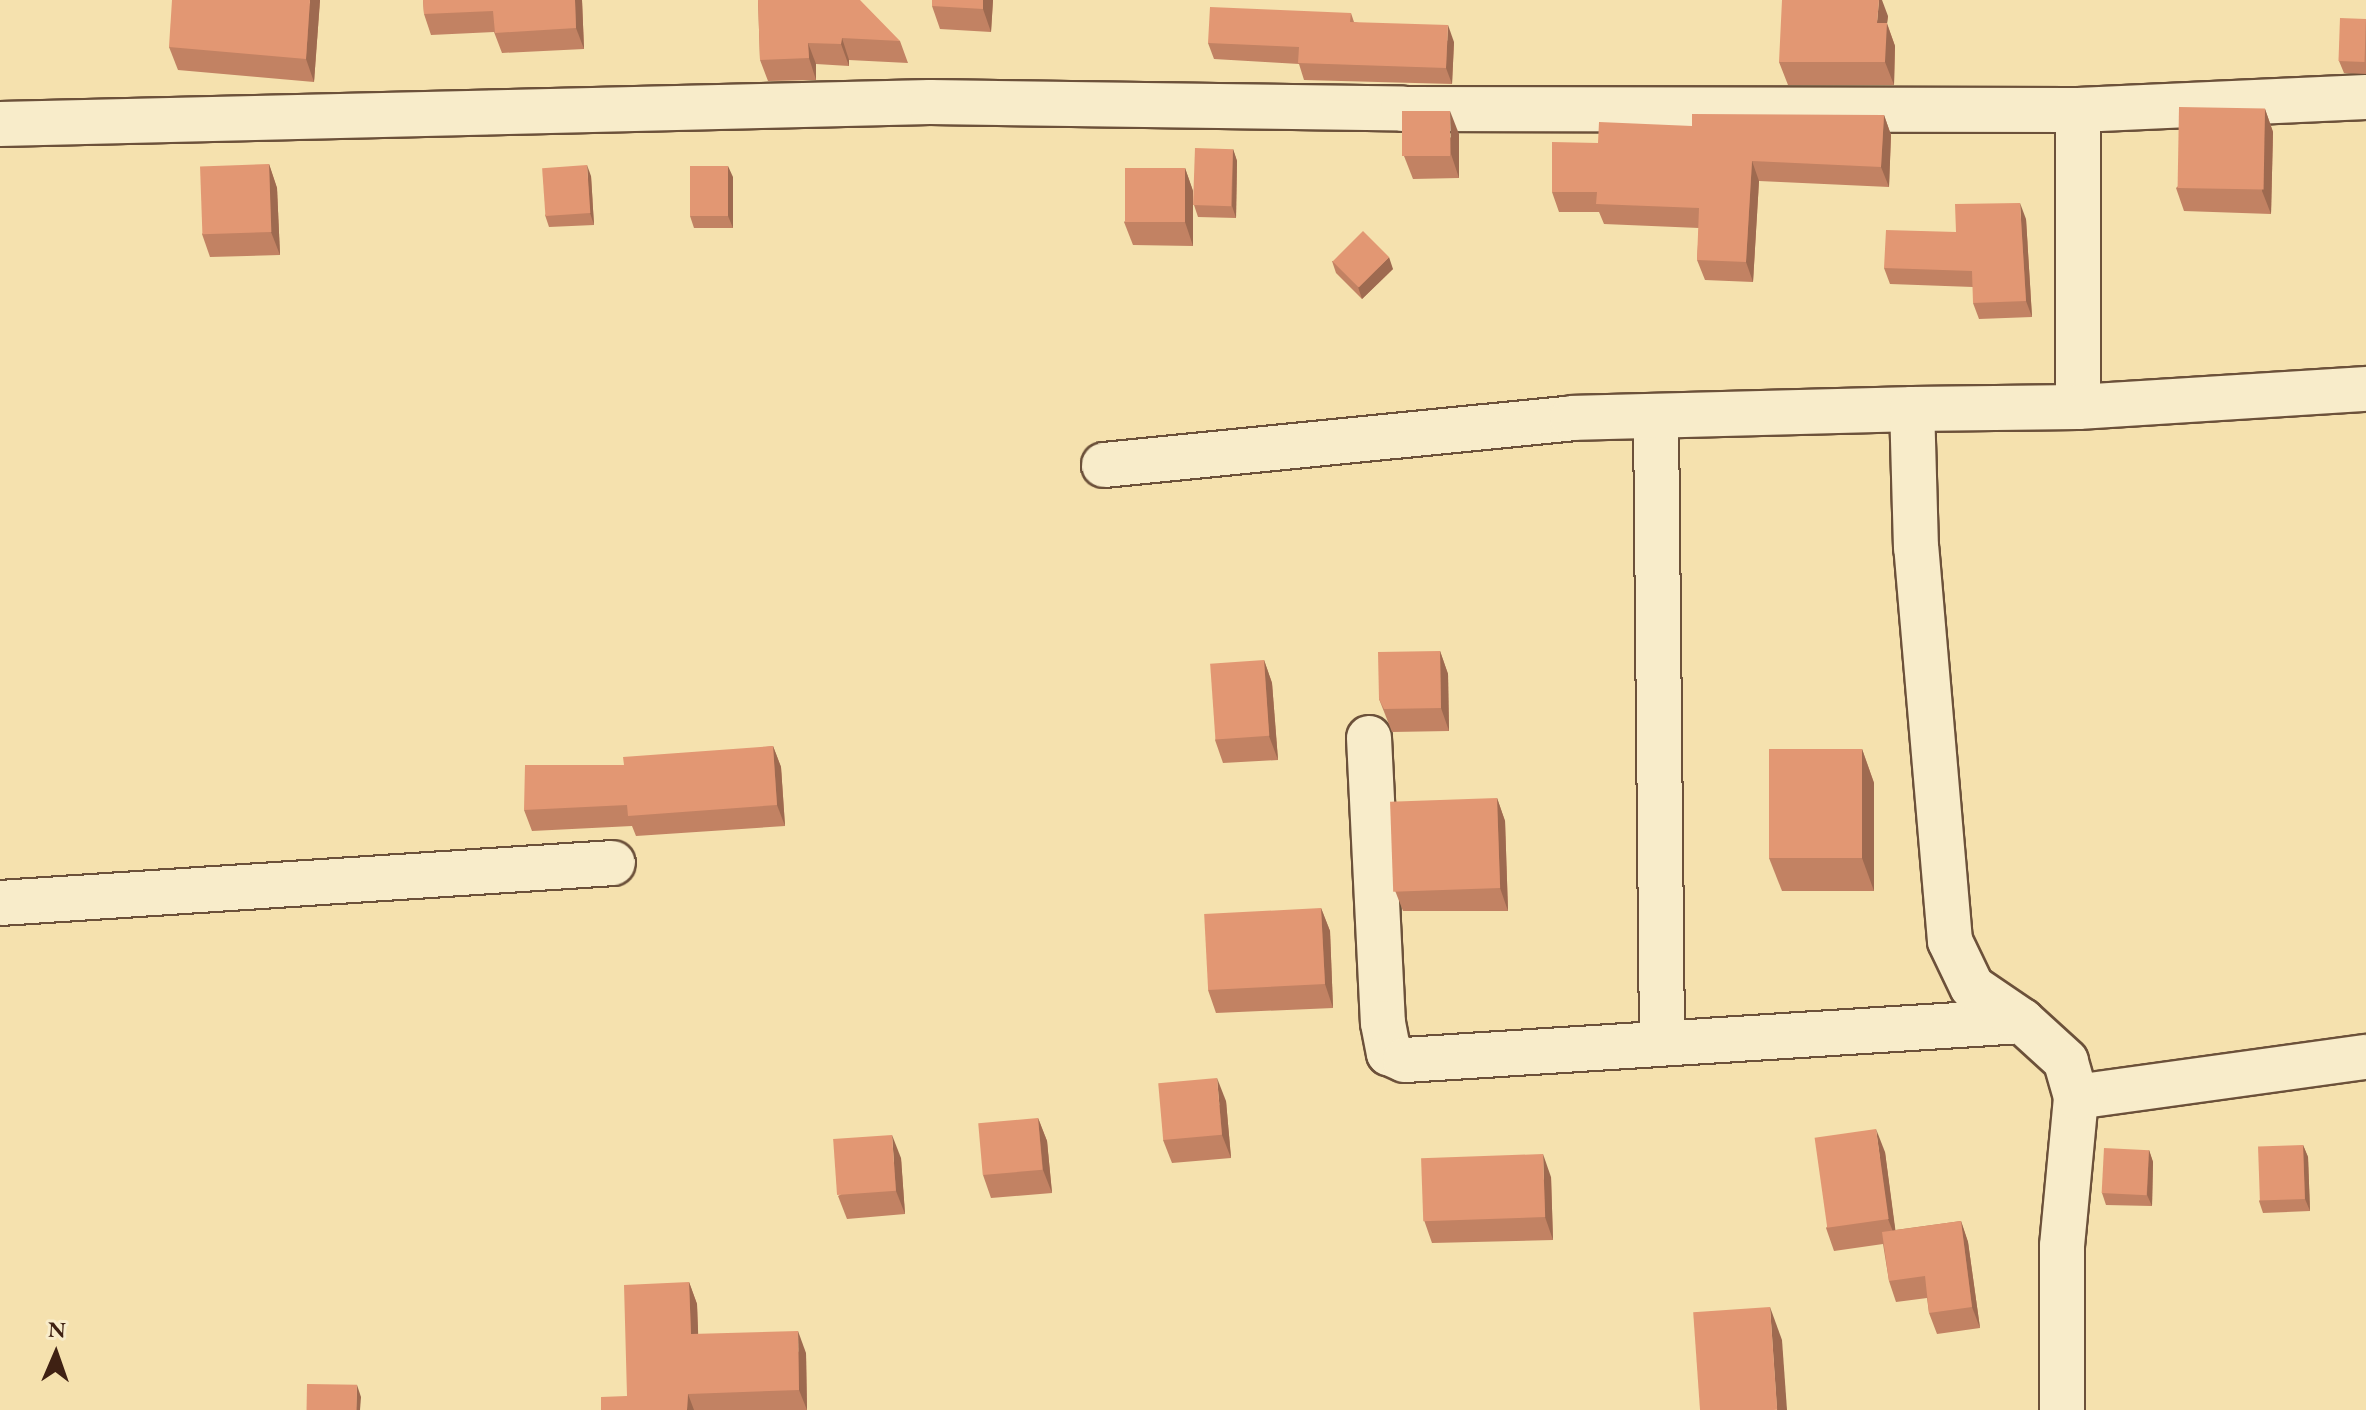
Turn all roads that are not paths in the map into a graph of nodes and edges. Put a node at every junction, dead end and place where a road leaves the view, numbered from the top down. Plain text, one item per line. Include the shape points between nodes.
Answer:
1 (2366, 97) edge
2 (2078, 110) junction
3 (0, 124) edge
4 (2366, 389) edge
5 (2078, 407) junction
6 (1912, 409) junction
7 (1656, 417) junction
8 (1104, 465) dead end
9 (1369, 738) dead end
10 (613, 863) dead end
11 (0, 903) edge
12 (2022, 1021) junction
13 (1662, 1043) junction
14 (2366, 1057) edge
15 (2076, 1097) junction
16 (2062, 1410) edge

1 - 2 street
2 - 3 street via 930,102
2 - 5 street
4 - 5 street
5 - 6 street
6 - 7 street
6 - 12 street via 1916,548 1950,941 1972,987
7 - 8 street via 1572,418
7 - 13 street
9 - 13 street via 1383,1023 1389,1053 1405,1060
10 - 11 street
12 - 13 street
12 - 15 street via 2066,1061
14 - 15 street
15 - 16 street via 2062,1246

